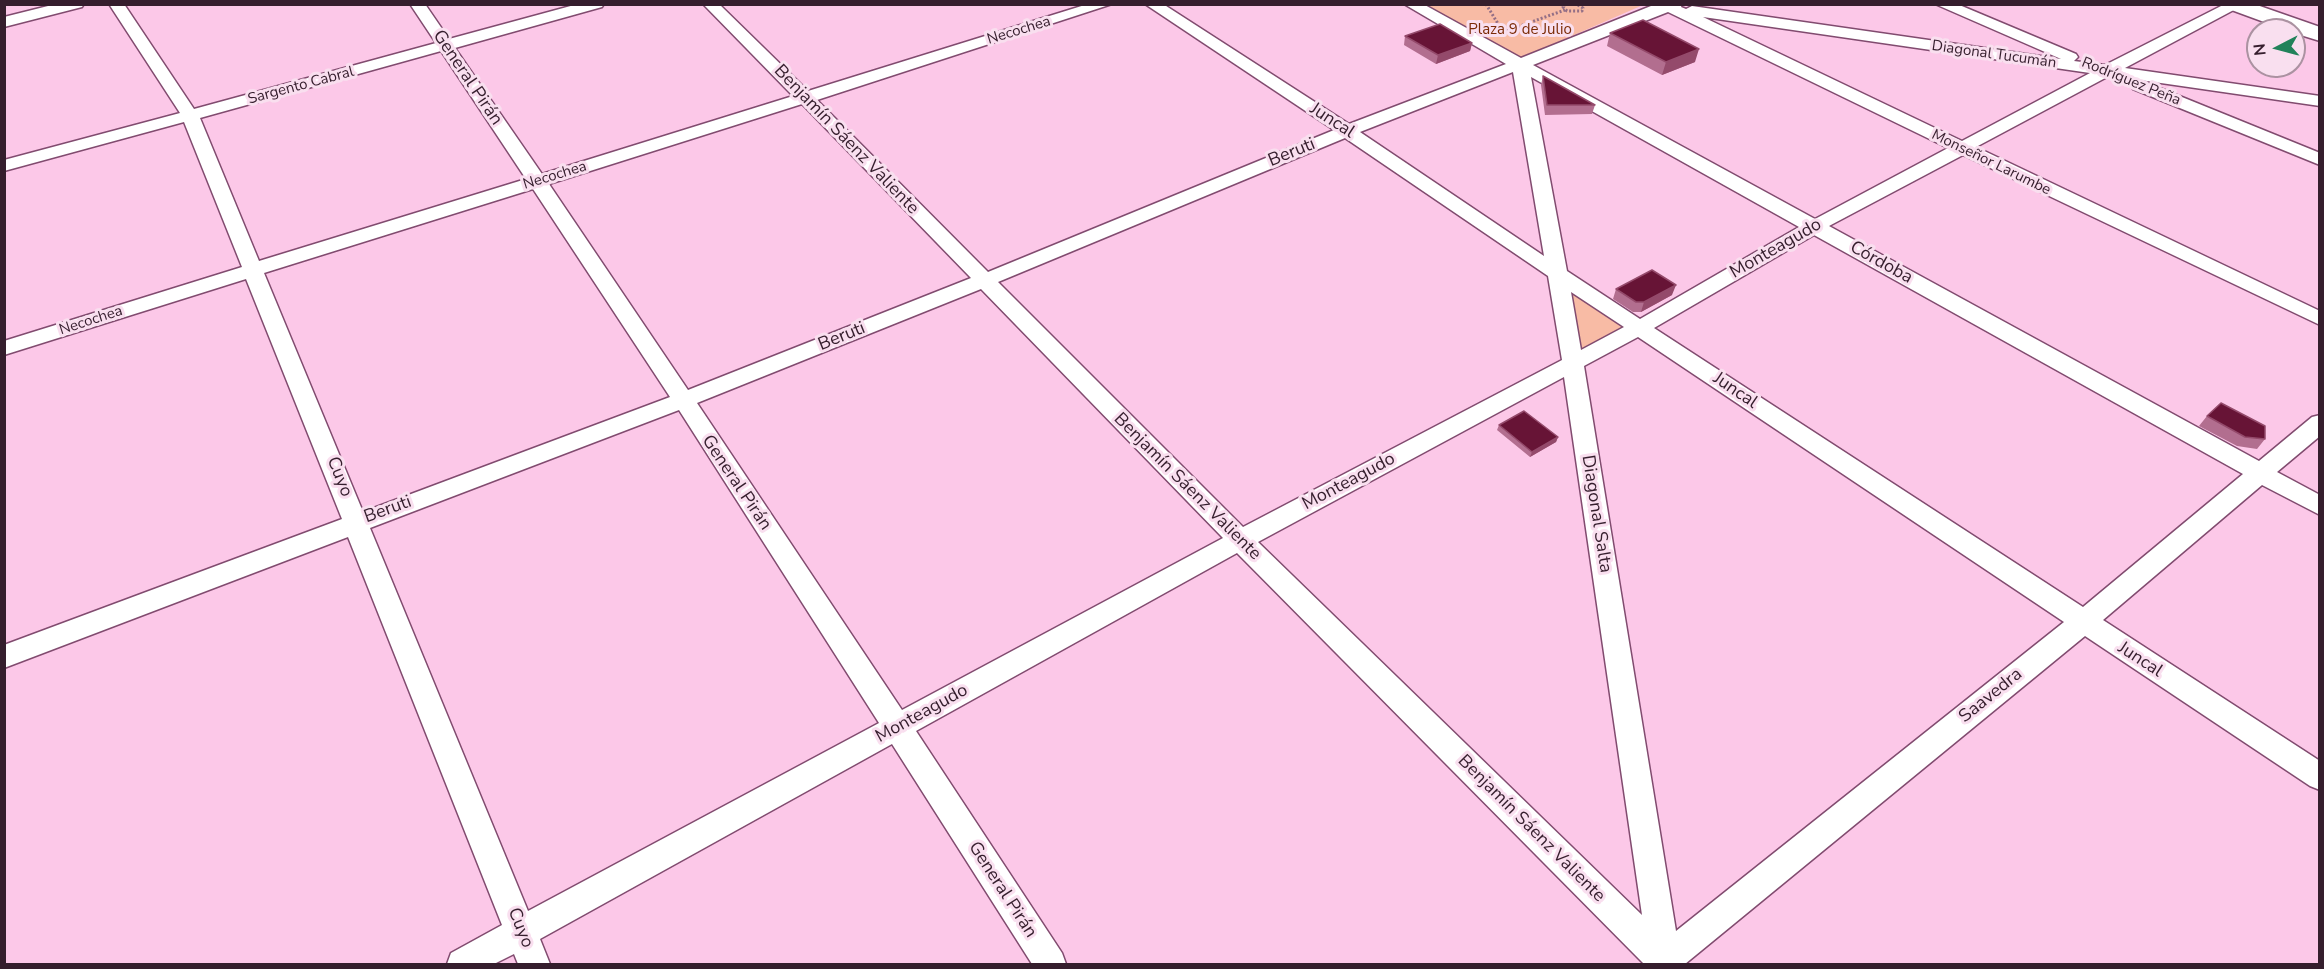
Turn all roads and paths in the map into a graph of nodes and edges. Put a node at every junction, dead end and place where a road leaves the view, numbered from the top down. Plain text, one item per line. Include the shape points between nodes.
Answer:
1 (77, 4) edge
2 (116, 4) edge
3 (417, 4) edge
4 (597, 4) edge
5 (710, 4) edge
6 (1105, 4) edge
7 (1152, 4) edge
8 (1411, 4) edge
9 (1566, 4) edge
10 (1942, 4) edge
11 (1579, 5) edge
12 (1669, 5) edge
13 (2236, 5) edge
14 (1565, 10) junction
15 (4, 22) edge
16 (1503, 32) dead end
17 (2319, 35) edge
18 (446, 46) junction
19 (1520, 64) junction
20 (2106, 71) junction
21 (806, 97) junction
22 (2319, 101) edge
23 (190, 115) junction
24 (1347, 131) junction
25 (1962, 149) junction
26 (2319, 160) edge
27 (4, 166) edge
28 (537, 181) junction
29 (1815, 226) junction
30 (255, 269) junction
31 (1559, 275) junction
32 (982, 281) junction
33 (2319, 319) edge
34 (1639, 328) junction
35 (4, 348) edge
36 (1573, 363) junction
37 (681, 401) junction
38 (2319, 423) edge
39 (2260, 474) junction
40 (2319, 506) edge
41 (357, 522) junction
42 (1240, 540) junction
43 (2083, 622) junction
44 (4, 657) edge
45 (897, 727) junction
46 (2319, 777) edge
47 (522, 933) junction
48 (463, 964) edge
49 (534, 964) edge
50 (1050, 964) edge
51 (1664, 964) edge

1 - 15 street
2 - 23 street, Cuyo
3 - 18 street, General Pirán
4 - 18 street, Sargento Cabral
5 - 21 street, Benjamín Sáenz Valiente
6 - 21 street, Necochea
7 - 24 street, Juncal
8 - 19 street, Córdoba
9 - 14 path
10 - 20 street, Rodríguez Peña
11 - 14 path via 1583,10 1580,12
12 - 19 street, Beruti
12 - 20 street, Diagonal Tucumán
12 - 25 street, Monseñor Larumbe
13 - 17 street
13 - 20 street, Monteagudo
14 - 16 path
18 - 23 street, Sargento Cabral
18 - 28 street, General Pirán
19 - 24 street, Beruti
19 - 29 street, Córdoba
19 - 31 street, Diagonal Salta
20 - 22 street, Diagonal Tucumán
20 - 25 street, Monteagudo
20 - 26 street, Rodríguez Peña
21 - 28 street, Necochea
21 - 32 street, Benjamín Sáenz Valiente
23 - 27 street, Sargento Cabral
23 - 30 street, Cuyo
24 - 31 street, Juncal
24 - 32 street, Beruti
25 - 29 street, Monteagudo
25 - 33 street, Monseñor Larumbe
28 - 30 street, Necochea
28 - 37 street, General Pirán
29 - 34 street, Monteagudo
29 - 39 street, Córdoba
30 - 35 street, Necochea
30 - 41 street, Cuyo
31 - 34 street, Juncal
31 - 36 street, Diagonal Salta
32 - 37 street, Beruti
32 - 42 street, Benjamín Sáenz Valiente
34 - 36 street, Monteagudo
34 - 43 street, Juncal
36 - 42 street, Monteagudo
36 - 51 street, Diagonal Salta
37 - 41 street, Beruti
37 - 45 street, General Pirán
38 - 39 street, Saavedra
39 - 40 street, Córdoba
39 - 43 street, Saavedra
41 - 44 street, Beruti
41 - 47 street, Cuyo
42 - 45 street, Monteagudo
42 - 51 street, Benjamín Sáenz Valiente
43 - 46 street, Juncal
43 - 51 street, Saavedra
45 - 47 street, Monteagudo
45 - 50 street, General Pirán
47 - 48 street, Monteagudo
47 - 49 street, Cuyo

